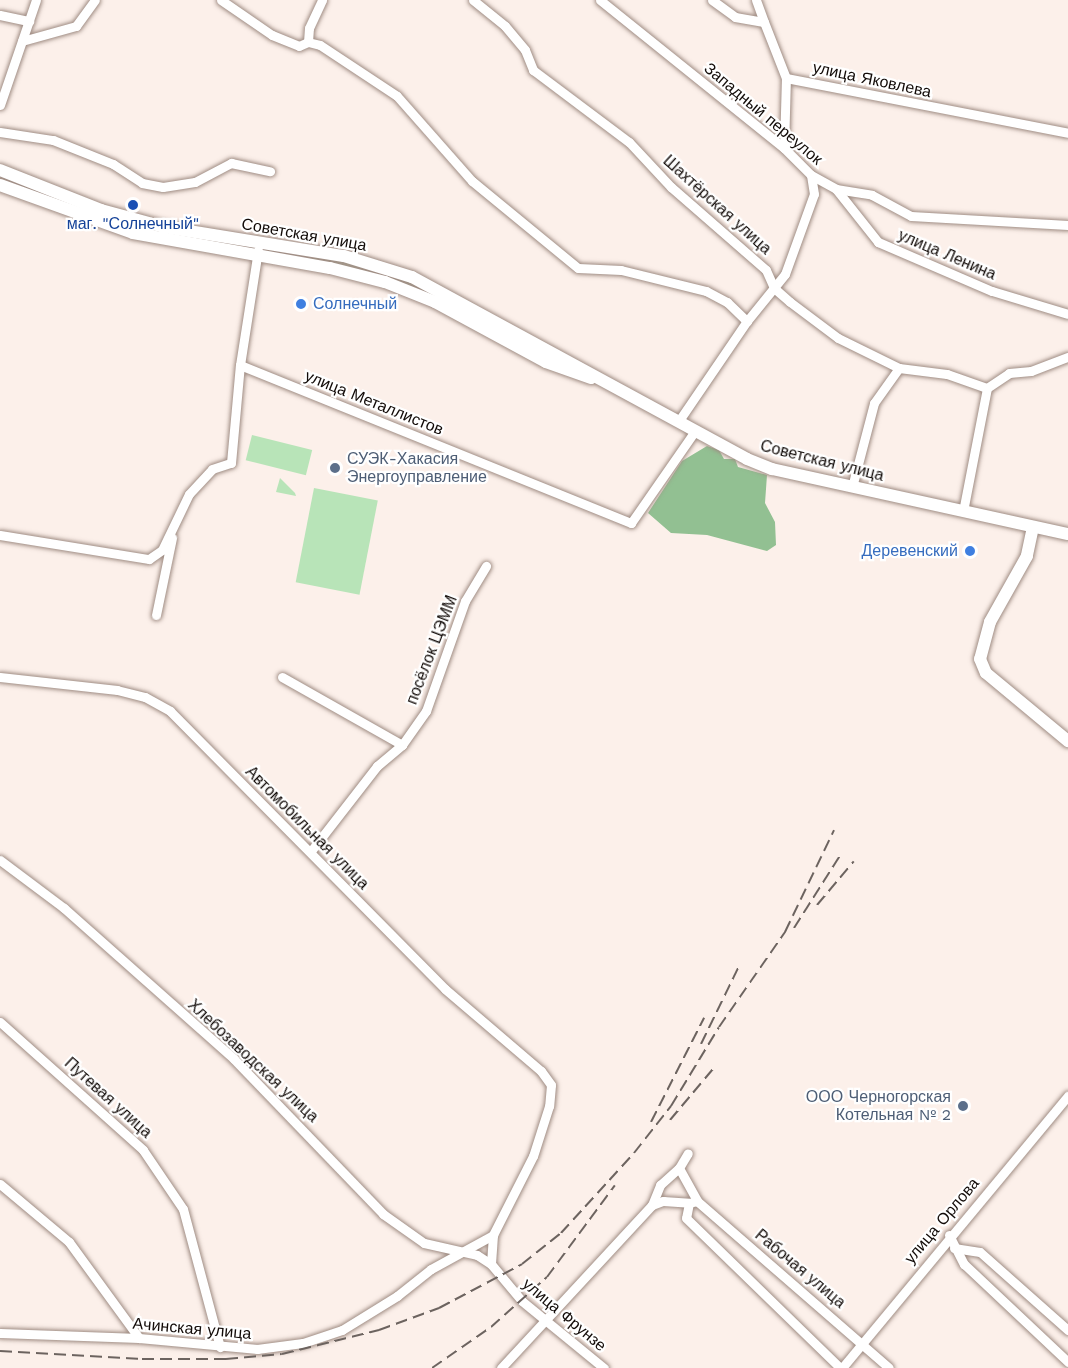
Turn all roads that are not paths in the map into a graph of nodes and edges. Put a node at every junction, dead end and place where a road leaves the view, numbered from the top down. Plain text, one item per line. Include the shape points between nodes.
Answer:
1 (36, 0) edge
2 (95, 0) edge
3 (221, 0) edge
4 (322, 0) edge
5 (473, 0) edge
6 (600, 0) edge
7 (712, 0) edge
8 (756, 0) edge
9 (0, 15) edge
10 (28, 21) junction
11 (764, 22) junction
12 (22, 41) junction
13 (308, 42) junction
14 (786, 78) junction
15 (0, 105) edge
16 (0, 132) edge
17 (1068, 133) edge
18 (784, 148) junction
19 (0, 170) edge
20 (270, 171) dead end
21 (811, 175) junction
22 (0, 185) edge
23 (836, 189) junction
24 (1068, 225) edge
25 (259, 243) junction
26 (306, 250) junction
27 (257, 256) junction
28 (303, 264) junction
29 (774, 288) junction
30 (1068, 314) edge
31 (747, 321) junction
32 (1068, 357) edge
33 (240, 365) junction
34 (899, 368) junction
35 (618, 388) junction
36 (987, 388) junction
37 (678, 422) junction
38 (695, 431) junction
39 (852, 487) junction
40 (963, 511) junction
41 (1033, 527) junction
42 (174, 530) junction
43 (1068, 534) edge
44 (0, 535) edge
45 (1068, 542) edge
46 (486, 566) dead end
47 (156, 615) dead end
48 (0, 677) edge
49 (282, 677) dead end
50 (1068, 741) edge
51 (402, 745) junction
52 (311, 851) junction
53 (0, 860) edge
54 (0, 1022) edge
55 (1068, 1096) edge
56 (688, 1153) dead end
57 (679, 1168) junction
58 (0, 1184) edge
59 (693, 1202) junction
60 (652, 1205) junction
61 (493, 1235) junction
62 (949, 1235) junction
63 (954, 1248) junction
64 (464, 1251) junction
65 (491, 1264) junction
66 (543, 1320) junction
67 (1068, 1329) edge
68 (0, 1333) edge
69 (138, 1338) junction
70 (862, 1340) junction
71 (220, 1347) junction
72 (1068, 1362) edge
73 (501, 1368) edge
74 (604, 1368) edge
75 (841, 1368) edge
76 (889, 1368) edge

1 - 10 street
2 - 12 street via 76,26
3 - 13 street via 272,35 299,46
4 - 13 street via 309,28
5 - 29 street, Шахтёрская улица via 505,26 525,51 533,70 629,142 671,187 766,270
6 - 18 street, Западный переулок
7 - 11 street via 735,17
8 - 11 street, улица Яковлева
9 - 10 street
10 - 12 street
11 - 14 street, улица Яковлева
12 - 15 street
13 - 31 street via 334,54 397,96 472,182 578,268 602,267 706,291 727,302
14 - 17 street, улица Яковлева
14 - 18 street
16 - 20 street via 52,140 113,164 142,183 163,187 195,182 231,163
18 - 21 street, Западный переулок
19 - 25 main road, Советская улица via 130,218
21 - 23 street, Западный переулок
21 - 29 street via 813,194 793,258
22 - 27 main road, Советская улица via 114,228
23 - 24 street, Западный переулок via 872,195 911,216
23 - 30 street, улица Ленина via 878,242 992,291
25 - 26 main road, Советская улица
25 - 27 street
26 - 28 main road
26 - 35 main road, Советская улица via 344,256 412,277
27 - 28 main road, Советская улица
27 - 33 street
28 - 35 main road, Советская улица via 357,274 414,292 546,362
29 - 31 street
29 - 34 street, Шахтёрская улица via 838,338
31 - 37 street
32 - 36 street via 1031,371 1009,373
33 - 38 street, улица Металлистов via 631,523
33 - 42 street via 231,463 212,469 189,494
34 - 36 street, Шахтёрская улица via 947,374
34 - 39 street via 874,403
35 - 37 main road, Советская улица
36 - 40 street
37 - 38 main road, Советская улица
38 - 39 main road, Советская улица via 772,469
39 - 40 main road, Советская улица
40 - 41 main road, Советская улица
41 - 43 main road, Советская улица
41 - 45 main road, Советская улица
41 - 50 main road via 1022,570 983,640 980,659 986,673
42 - 44 street via 162,550 149,559
42 - 47 street
46 - 51 street, посёлок ЦЭММ via 465,601 426,711
48 - 52 street, Автомобильная улица via 117,690 161,705
49 - 51 street
51 - 52 street, посёлок ЦЭММ via 377,766
52 - 61 street, Автомобильная улица via 445,989 527,1063 541,1071 551,1085 549,1106 533,1156
53 - 64 street, Хлебозаводская улица via 64,908 234,1059 383,1214 424,1243
54 - 71 street, Путевая улица via 143,1150 183,1209
55 - 62 street, улица Орлова
56 - 57 street
57 - 59 street
57 - 60 street via 660,1185
58 - 69 street via 69,1242
59 - 60 street via 663,1201
59 - 70 street, Рабочая улица
59 - 75 street via 686,1218
60 - 66 street
61 - 64 street, Ачинская улица
61 - 65 street
62 - 63 street
62 - 70 street, улица Орлова
63 - 67 street via 980,1252
63 - 72 street via 964,1264
64 - 65 street, Хлебозаводская улица
64 - 71 street, Ачинская улица via 342,1330 303,1343 257,1349
65 - 66 street, улица Фрунзе
66 - 73 street
66 - 74 street, улица Фрунзе
68 - 69 street, Ачинская улица
69 - 71 street, Ачинская улица
70 - 75 street, улица Орлова
70 - 76 street, Рабочая улица

